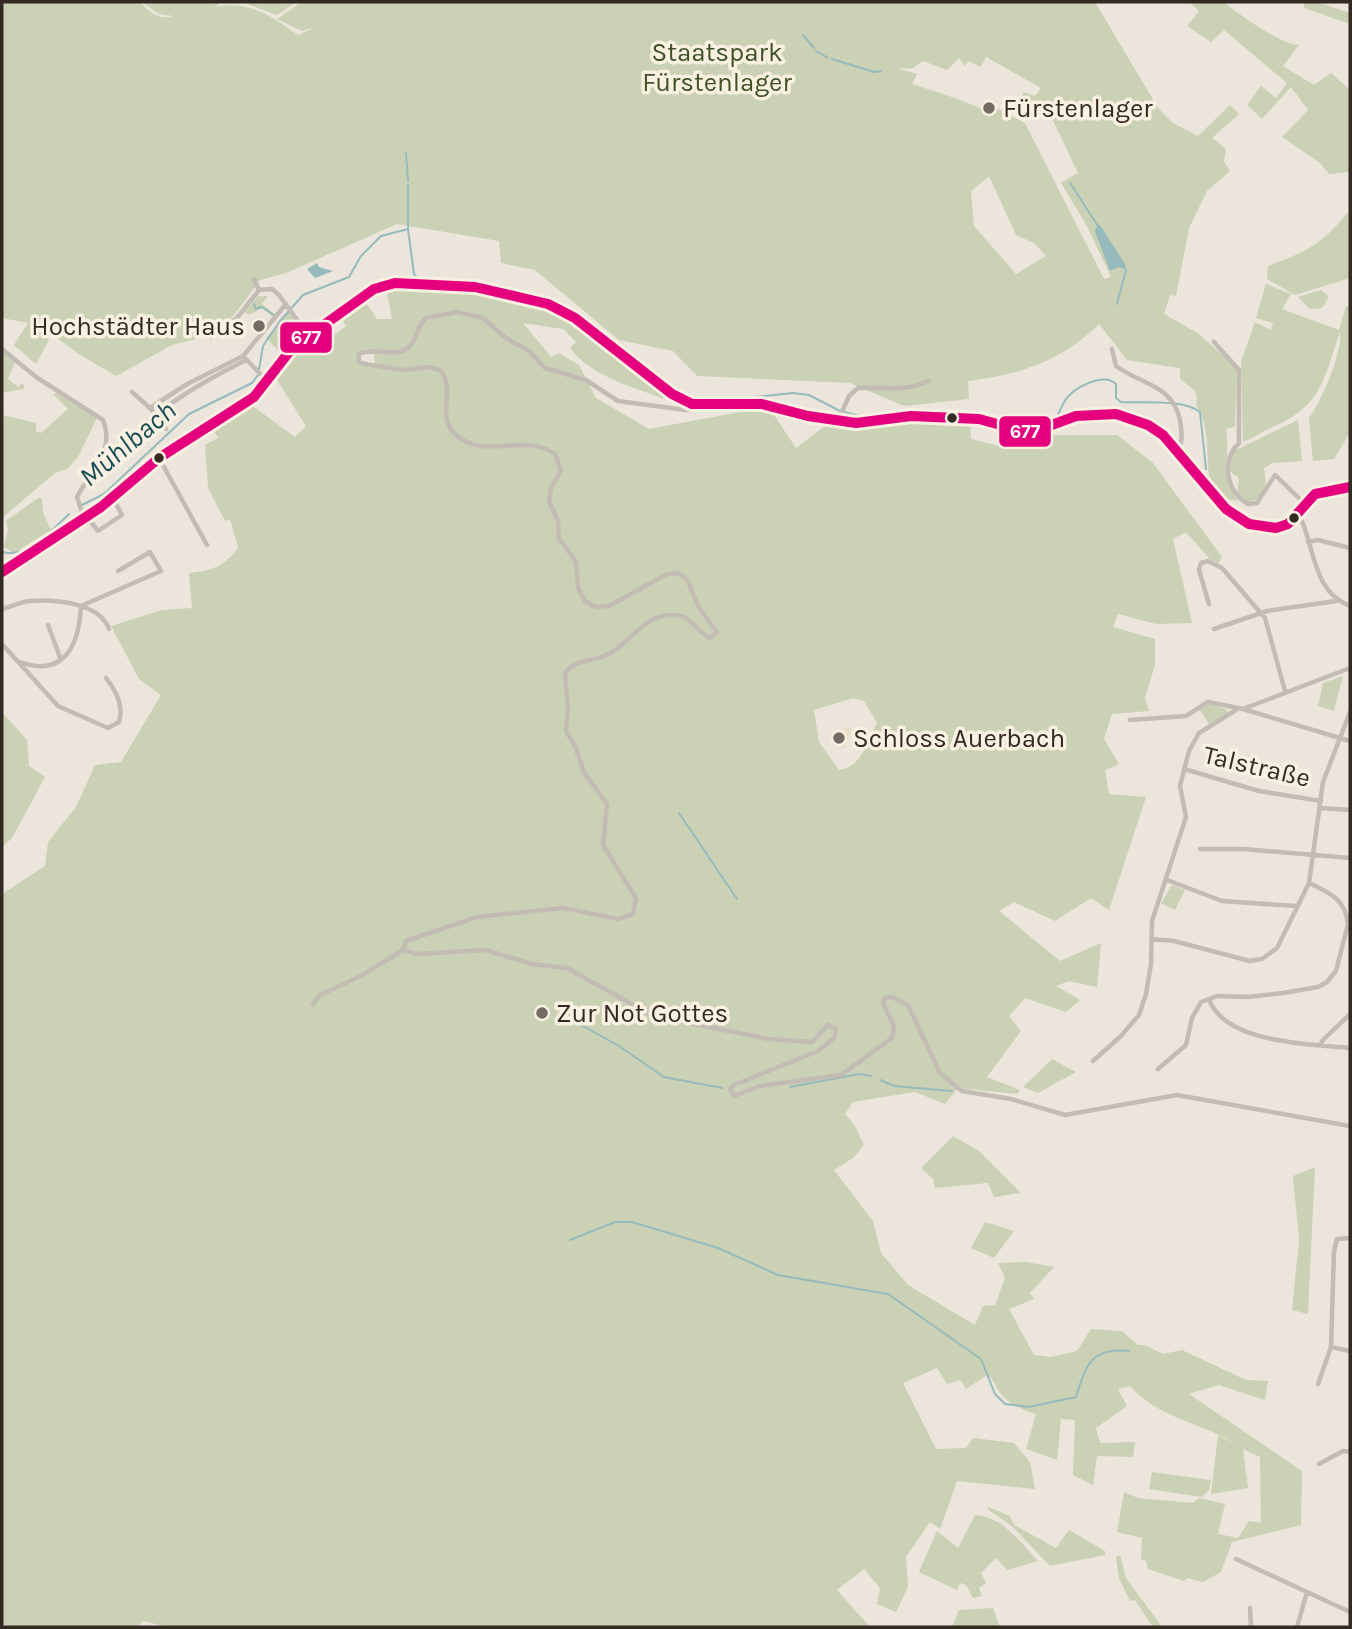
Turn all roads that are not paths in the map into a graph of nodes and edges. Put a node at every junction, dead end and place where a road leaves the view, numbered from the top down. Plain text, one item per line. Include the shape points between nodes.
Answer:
1 (254, 279) dead end
2 (259, 290) junction
3 (289, 308) junction
4 (309, 335) junction
5 (211, 337) dead end
6 (1214, 342) dead end
7 (2, 349) edge
8 (1112, 349) dead end
9 (245, 358) junction
10 (928, 382) dead end
11 (268, 383) junction
12 (189, 387) junction
13 (132, 392) dead end
14 (709, 405) junction
15 (150, 408) junction
16 (154, 414) junction
17 (839, 418) junction
18 (166, 429) dead end
19 (128, 441) dead end
20 (1178, 452) junction
21 (159, 458) junction
22 (1350, 487) edge
23 (113, 498) junction
24 (1305, 504) junction
25 (1299, 514) junction
26 (85, 517) junction
27 (1308, 542) junction
28 (207, 545) dead end
29 (1350, 548) edge
30 (118, 571) dead end
31 (2, 572) edge
32 (1336, 601) junction
33 (1209, 604) dead end
34 (81, 606) junction
35 (1350, 606) edge
36 (2, 609) edge
37 (1262, 614) junction
38 (48, 625) dead end
39 (109, 629) dead end
40 (1214, 629) dead end
41 (2, 644) edge
42 (61, 660) junction
43 (16, 661) junction
44 (33, 666) junction
45 (1350, 668) edge
46 (29, 675) junction
47 (106, 678) dead end
48 (1285, 691) junction
49 (1243, 709) junction
50 (1236, 710) junction
51 (1350, 712) edge
52 (1130, 720) dead end
53 (1342, 739) junction
54 (1350, 741) edge
55 (1184, 769) junction
56 (1321, 804) junction
57 (1350, 810) edge
58 (1199, 849) dead end
59 (1316, 854) junction
60 (1350, 858) edge
61 (1167, 880) junction
62 (1309, 883) junction
63 (1296, 906) junction
64 (1151, 939) junction
65 (403, 950) junction
66 (1209, 999) junction
67 (313, 1004) dead end
68 (1350, 1014) edge
69 (1321, 1045) junction
70 (1350, 1048) edge
71 (1093, 1061) dead end
72 (1158, 1069) dead end
73 (1350, 1126) edge
74 (1350, 1238) edge
75 (1331, 1347) junction
76 (1350, 1351) edge
77 (1318, 1384) dead end
78 (1350, 1452) edge
79 (1319, 1464) dead end
80 (1236, 1559) dead end
81 (1307, 1592) junction
82 (1250, 1608) dead end
83 (1350, 1612) edge
84 (1251, 1627) edge
85 (1297, 1627) edge

1 - 2 street
2 - 3 street via 272,289
2 - 5 street via 237,318
3 - 4 street
3 - 9 street
4 - 11 main road via 290,350
4 - 14 main road via 383,285 491,289 565,311 677,397
6 - 24 street via 1239,370 1239,443 1227,462 1235,493 1248,504 1257,503 1275,475
7 - 26 street via 103,420 103,457 77,497
8 - 20 street via 1116,366 1160,388 1175,405 1181,425
9 - 11 street
9 - 12 street
10 - 17 street via 904,389 858,388
11 - 21 main road via 254,397
12 - 15 street
12 - 16 street
13 - 15 street
14 - 17 main road via 762,404
14 - 65 street via 703,410 686,410 613,398 586,380 545,368 489,321 464,313 426,318 404,350 366,351 358,356 365,364 440,370 447,383 449,425 466,440 492,448 530,443 555,454 561,470 549,501 559,538 576,562 578,588 585,601 596,607 609,606 667,574 678,573 687,579 716,635 710,638 688,618 663,616 641,627 610,653 573,665 564,677 565,727 584,772 607,804 602,841 636,898 633,914 618,919 563,908 477,916 406,941
15 - 16 street
16 - 18 street
16 - 19 street
17 - 20 main road via 877,422 911,416 979,419 1030,433 1076,416 1116,414 1148,425
20 - 25 main road via 1239,520 1276,528
21 - 23 main road
21 - 28 street
22 - 24 main road via 1320,492
23 - 26 main road
23 - 26 street via 122,515 95,531
24 - 25 main road
25 - 27 street
26 - 31 main road
27 - 29 street
27 - 32 street via 1317,572
30 - 34 street via 150,552 161,571
32 - 35 street
32 - 37 street
33 - 37 street via 1199,570 1201,563 1208,561 1222,568
34 - 36 street via 32,601
34 - 39 street via 103,616
34 - 42 street via 76,644
37 - 40 street
37 - 48 street
38 - 42 street
41 - 43 street
42 - 44 street
43 - 44 street
43 - 46 street
44 - 46 street
45 - 48 street
46 - 47 street via 65,711 112,727 121,713 118,696
48 - 49 street
49 - 50 street
49 - 53 street
50 - 52 street via 1208,702 1186,716
50 - 55 street via 1199,733
51 - 53 street
53 - 54 street
53 - 56 street via 1327,770
55 - 56 street, Talstraße
55 - 61 street via 1180,786 1186,817
56 - 57 street, Talstraße
56 - 59 street
58 - 59 street
59 - 60 street
59 - 62 street
61 - 63 street via 1222,901
61 - 64 street via 1157,903
62 - 63 street
62 - 66 street via 1342,902 1347,915 1349,924 1332,976 1318,987
63 - 64 street via 1277,948 1257,960
64 - 71 street via 1150,979 1139,1015
65 - 67 street via 320,995
65 - 73 street via 444,954 486,950 532,964 567,968 653,1016 769,1039 811,1042 826,1027 834,1027 834,1038 818,1051 734,1084 730,1089 737,1096 768,1085 849,1071 892,1038 894,1026 883,1003 892,997 908,1005 940,1073 962,1091 1065,1115 1177,1095
66 - 69 street via 1228,1022 1255,1035
66 - 72 street via 1195,1009 1186,1045
68 - 69 street
69 - 70 street
74 - 75 street via 1338,1239 1334,1251
75 - 76 street
75 - 77 street
78 - 79 street
80 - 81 street
81 - 83 street
81 - 85 street
82 - 84 street

